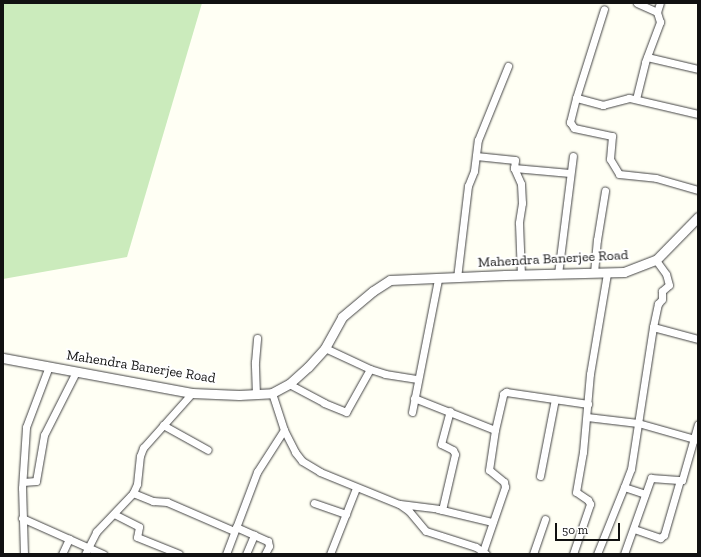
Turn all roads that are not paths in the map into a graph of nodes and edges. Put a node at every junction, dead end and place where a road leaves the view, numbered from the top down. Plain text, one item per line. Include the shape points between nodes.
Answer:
1 (637, 3) edge
2 (660, 3) edge
3 (604, 9) dead end
4 (657, 12) junction
5 (647, 57) junction
6 (508, 66) dead end
7 (698, 69) edge
8 (576, 98) junction
9 (636, 99) junction
10 (698, 114) edge
11 (476, 156) junction
12 (573, 156) dead end
13 (514, 168) junction
14 (570, 173) junction
15 (698, 190) edge
16 (605, 191) dead end
17 (698, 217) edge
18 (656, 260) junction
19 (594, 273) junction
20 (608, 273) junction
21 (521, 274) junction
22 (558, 274) junction
23 (438, 278) junction
24 (457, 278) junction
25 (653, 327) junction
26 (257, 338) dead end
27 (698, 339) edge
28 (325, 348) junction
29 (3, 358) edge
30 (50, 366) junction
31 (370, 369) junction
32 (76, 372) junction
33 (418, 379) junction
34 (289, 384) junction
35 (192, 392) junction
36 (273, 392) junction
37 (256, 394) junction
38 (414, 398) junction
39 (555, 399) junction
40 (588, 404) junction
41 (450, 411) junction
42 (412, 412) dead end
43 (586, 419) junction
44 (638, 423) junction
45 (698, 424) edge
46 (163, 425) junction
47 (284, 430) junction
48 (495, 430) junction
49 (696, 440) edge
50 (208, 450) dead end
51 (540, 476) dead end
52 (680, 480) junction
53 (22, 482) junction
54 (624, 487) junction
55 (356, 488) junction
56 (133, 493) junction
57 (645, 494) junction
58 (314, 502) dead end
59 (400, 504) junction
60 (442, 510) junction
61 (114, 514) junction
62 (346, 514) junction
63 (22, 518) junction
64 (545, 519) dead end
65 (492, 522) junction
66 (235, 529) junction
67 (634, 529) junction
68 (254, 535) junction
69 (69, 539) junction
70 (86, 551) edge
71 (485, 552) edge
72 (24, 554) edge
73 (62, 554) edge
74 (103, 554) edge
75 (179, 554) edge
76 (226, 554) edge
77 (246, 554) edge
78 (265, 554) edge
79 (330, 554) edge
80 (533, 554) edge
81 (573, 554) edge
82 (597, 554) edge
83 (624, 554) edge

1 - 4 street
2 - 4 street
3 - 8 street
4 - 5 street via 660,22
5 - 7 street
5 - 9 street
6 - 11 street via 478,140
8 - 9 street via 603,105 622,99
8 - 15 street via 571,113 571,125 574,128 612,136 610,159 619,174 656,178
9 - 10 street
11 - 13 street via 515,160
11 - 24 street via 468,186
12 - 14 street
13 - 14 street
13 - 21 street via 522,184 518,223
14 - 22 street
16 - 19 street
17 - 18 street, Mahendra Banerjee Road
18 - 20 street, Mahendra Banerjee Road via 624,272
18 - 25 street via 670,285 662,291
19 - 20 street, Mahendra Banerjee Road
19 - 22 street, Mahendra Banerjee Road
20 - 40 street via 594,346
21 - 22 street, Mahendra Banerjee Road
21 - 24 street, Mahendra Banerjee Road
23 - 24 street, Mahendra Banerjee Road
23 - 28 street, Mahendra Banerjee Road via 390,280 342,317
23 - 33 street
25 - 27 street
25 - 44 street
26 - 37 street
28 - 31 street
28 - 34 street
29 - 30 street, Mahendra Banerjee Road
30 - 32 street, Mahendra Banerjee Road
30 - 53 street via 27,420
31 - 33 street
31 - 34 street via 346,412
32 - 35 street, Mahendra Banerjee Road
32 - 53 street via 44,435 36,481
33 - 38 street
34 - 36 street
35 - 37 street, Mahendra Banerjee Road
35 - 46 street
36 - 37 street, Mahendra Banerjee Road
36 - 47 street
38 - 41 street
38 - 42 street
39 - 40 street
39 - 48 street via 505,392
39 - 51 street
40 - 43 street
41 - 48 street
41 - 60 street via 440,444 453,450 455,454
43 - 44 street
43 - 81 street via 576,492 590,504
44 - 49 street
44 - 54 street via 631,469
45 - 49 street
46 - 50 street
46 - 56 street via 141,452 139,476
47 - 55 street via 302,461
47 - 66 street via 257,472
48 - 65 street via 489,470 505,484
49 - 52 street via 683,478
52 - 57 street via 651,477
52 - 67 street via 664,535 660,538
53 - 63 street
54 - 57 street
54 - 82 street
55 - 59 street
55 - 62 street
56 - 61 street
56 - 66 street via 153,501 167,502
57 - 67 street
58 - 62 street
59 - 60 street
59 - 71 street via 426,531
60 - 65 street
61 - 70 street via 96,532
61 - 75 street via 139,527 137,537
62 - 79 street
63 - 69 street
63 - 72 street
64 - 80 street
65 - 71 street
66 - 68 street
66 - 76 street
67 - 83 street
68 - 77 street
68 - 78 street via 269,543
69 - 70 street
69 - 73 street
70 - 74 street

